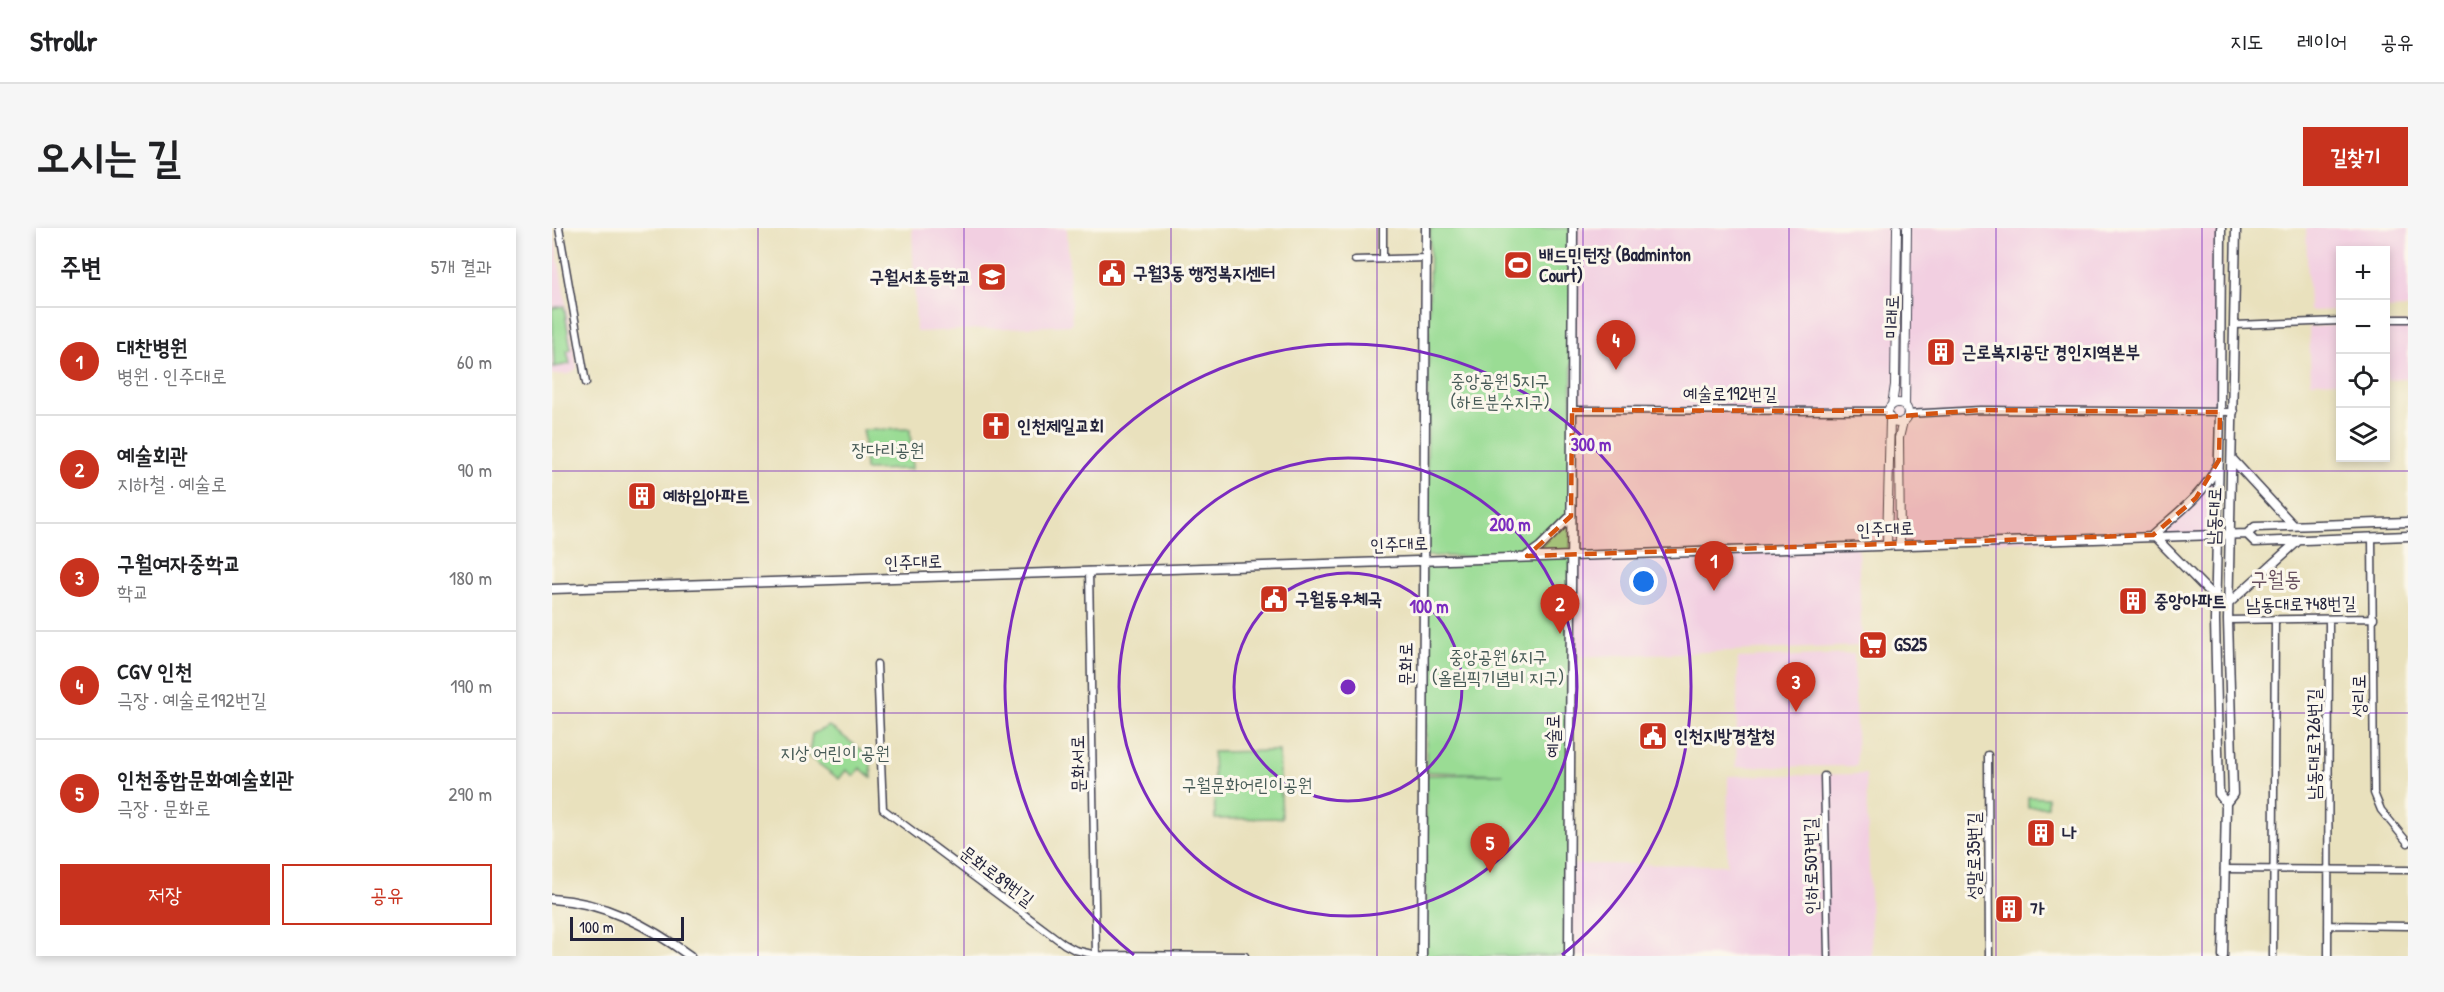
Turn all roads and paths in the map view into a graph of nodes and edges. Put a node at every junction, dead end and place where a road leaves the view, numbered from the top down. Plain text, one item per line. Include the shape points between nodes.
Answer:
1 (560, 228) edge
2 (1383, 228) edge
3 (1426, 228) edge
4 (1573, 228) edge
5 (1897, 228) edge
6 (1907, 228) edge
7 (2221, 228) edge
8 (2236, 228) edge
9 (1426, 258) junction
10 (1383, 259) junction
11 (1355, 260) dead end
12 (2390, 319) edge
13 (2408, 319) edge
14 (2336, 321) edge
15 (2235, 325) junction
16 (585, 383) dead end
17 (1572, 410) junction
18 (1890, 411) junction
19 (2220, 412) junction
20 (2234, 412) junction
21 (1905, 414) junction
22 (2219, 460) junction
23 (2232, 460) junction
24 (1571, 516) junction
25 (2408, 522) edge
26 (2293, 525) junction
27 (2247, 534) junction
28 (2153, 535) junction
29 (2217, 535) junction
30 (2229, 535) junction
31 (2408, 536) edge
32 (2372, 537) junction
33 (2299, 539) junction
34 (1900, 545) junction
35 (1887, 546) junction
36 (1571, 555) junction
37 (1527, 556) junction
38 (1422, 560) junction
39 (1089, 571) junction
40 (552, 589) edge
41 (2215, 598) junction
42 (2228, 604) junction
43 (2374, 618) junction
44 (2275, 619) junction
45 (2329, 619) junction
46 (2228, 620) junction
47 (877, 664) dead end
48 (1988, 756) dead end
49 (1824, 776) dead end
50 (2226, 803) junction
51 (2408, 843) edge
52 (2224, 869) junction
53 (2274, 869) junction
54 (2328, 870) junction
55 (2408, 870) edge
56 (552, 899) edge
57 (2328, 925) junction
58 (2408, 926) edge
59 (1096, 955) edge
60 (690, 956) edge
61 (1245, 956) edge
62 (1422, 956) edge
63 (1569, 956) edge
64 (1828, 956) edge
65 (1989, 956) edge
66 (2223, 956) edge
67 (2273, 956) edge
68 (2328, 956) edge

1 - 16 street
2 - 10 street
3 - 9 main road, 문화로
4 - 17 main road, 예술로
5 - 18 street, 미래로 via 1895,385
6 - 21 street, 미래로
7 - 19 main road, 남동대로
8 - 15 main road, 남동대로
9 - 10 street
9 - 38 main road, 문화로
10 - 11 street
12 - 13 street
14 - 15 street
15 - 20 main road, 남동대로
17 - 18 street, 예술로192번길
17 - 24 main road, 예술로
18 - 21 street via 1899,403
18 - 21 street via 1896,422
18 - 35 street, 미래로
19 - 20 street
19 - 21 street via 1980,410
19 - 22 main road, 남동대로
20 - 23 main road, 남동대로
21 - 34 street, 미래로 via 1899,438
22 - 28 main road via 2196,498
22 - 29 main road, 남동대로
23 - 26 main road
23 - 30 main road, 남동대로
24 - 36 main road, 예술로
24 - 37 main road
25 - 26 main road, 인주대로
26 - 27 main road, 인주대로 via 2255,527
27 - 30 main road, 인주대로
27 - 33 main road, 인주대로 via 2255,542
28 - 29 main road, 인주대로
28 - 34 main road, 인주대로
28 - 41 main road
29 - 30 main road, 인주대로
29 - 41 main road, 남동대로
30 - 42 main road, 남동대로
31 - 32 main road, 인주대로
32 - 33 main road, 인주대로
32 - 43 street, 성리로
33 - 42 main road
34 - 35 main road, 인주대로
35 - 36 main road, 인주대로
36 - 37 main road, 인주대로
36 - 63 main road, 예술로
37 - 38 main road, 인주대로
38 - 39 main road, 인주대로
38 - 62 main road, 문화로
39 - 40 main road, 인주대로
39 - 59 street, 문화서로
41 - 50 main road, 남동대로 via 2219,794
42 - 46 main road, 남동대로
43 - 45 street, 남동대로748번길
43 - 51 street, 성리로 via 2374,798
44 - 45 street, 남동대로748번길
44 - 46 street, 남동대로748번길
44 - 53 street
45 - 54 street, 남동대로726번길
46 - 50 main road, 남동대로 via 2233,794
47 - 59 street, 문화로89번길 via 883,809 1064,944
48 - 65 street, 성말로35번길
49 - 64 street, 인하로507번길
50 - 52 main road, 남동대로
52 - 53 street
52 - 66 main road, 남동대로
53 - 54 street
53 - 67 street
54 - 55 street
54 - 57 street, 남동대로726번길
56 - 60 main road via 618,913
57 - 58 street
57 - 68 street, 남동대로726번길
59 - 61 street, 문화로89번길

